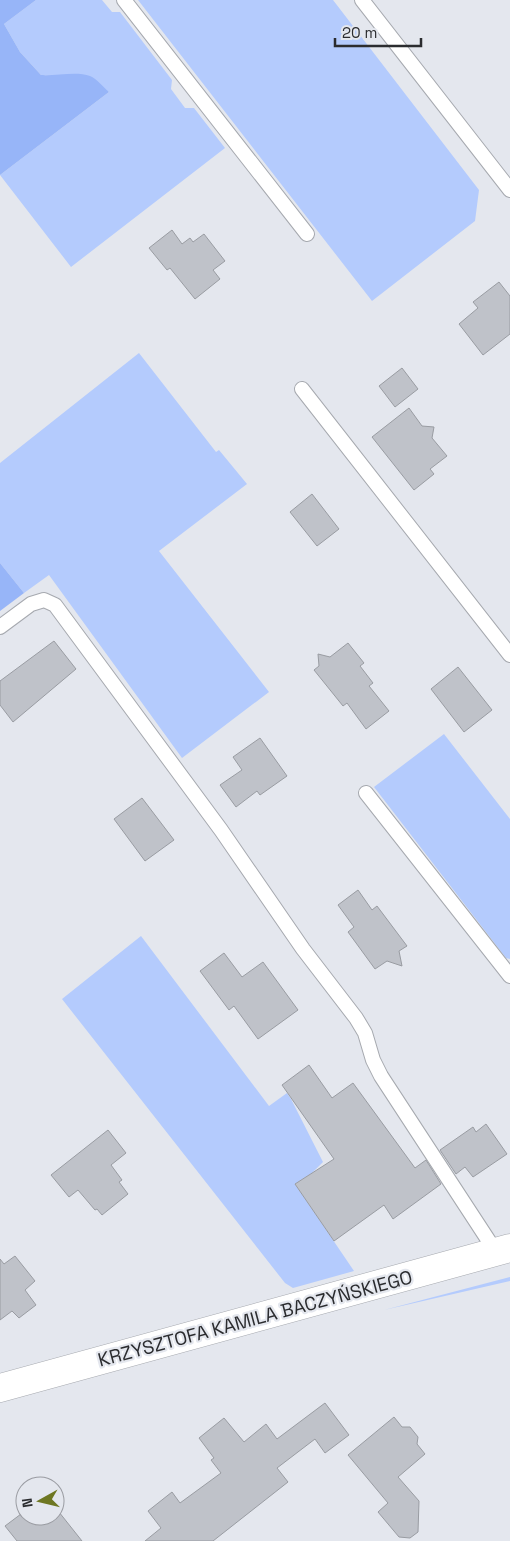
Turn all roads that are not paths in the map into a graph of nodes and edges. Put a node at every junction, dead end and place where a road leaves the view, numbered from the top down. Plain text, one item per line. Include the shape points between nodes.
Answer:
1 (124, 0) edge
2 (362, 0) edge
3 (510, 190) edge
4 (307, 234) dead end
5 (302, 390) dead end
6 (0, 627) edge
7 (510, 656) edge
8 (366, 793) dead end
9 (510, 976) edge
10 (503, 1250) edge
11 (0, 1388) edge

1 - 4 lane
2 - 3 lane
5 - 7 lane
6 - 10 lane via 31,604 44,600 55,605 356,1018 382,1076
8 - 9 lane
10 - 11 street, KRZYSZTOFA KAMILA BACZYŃSKIEGO

